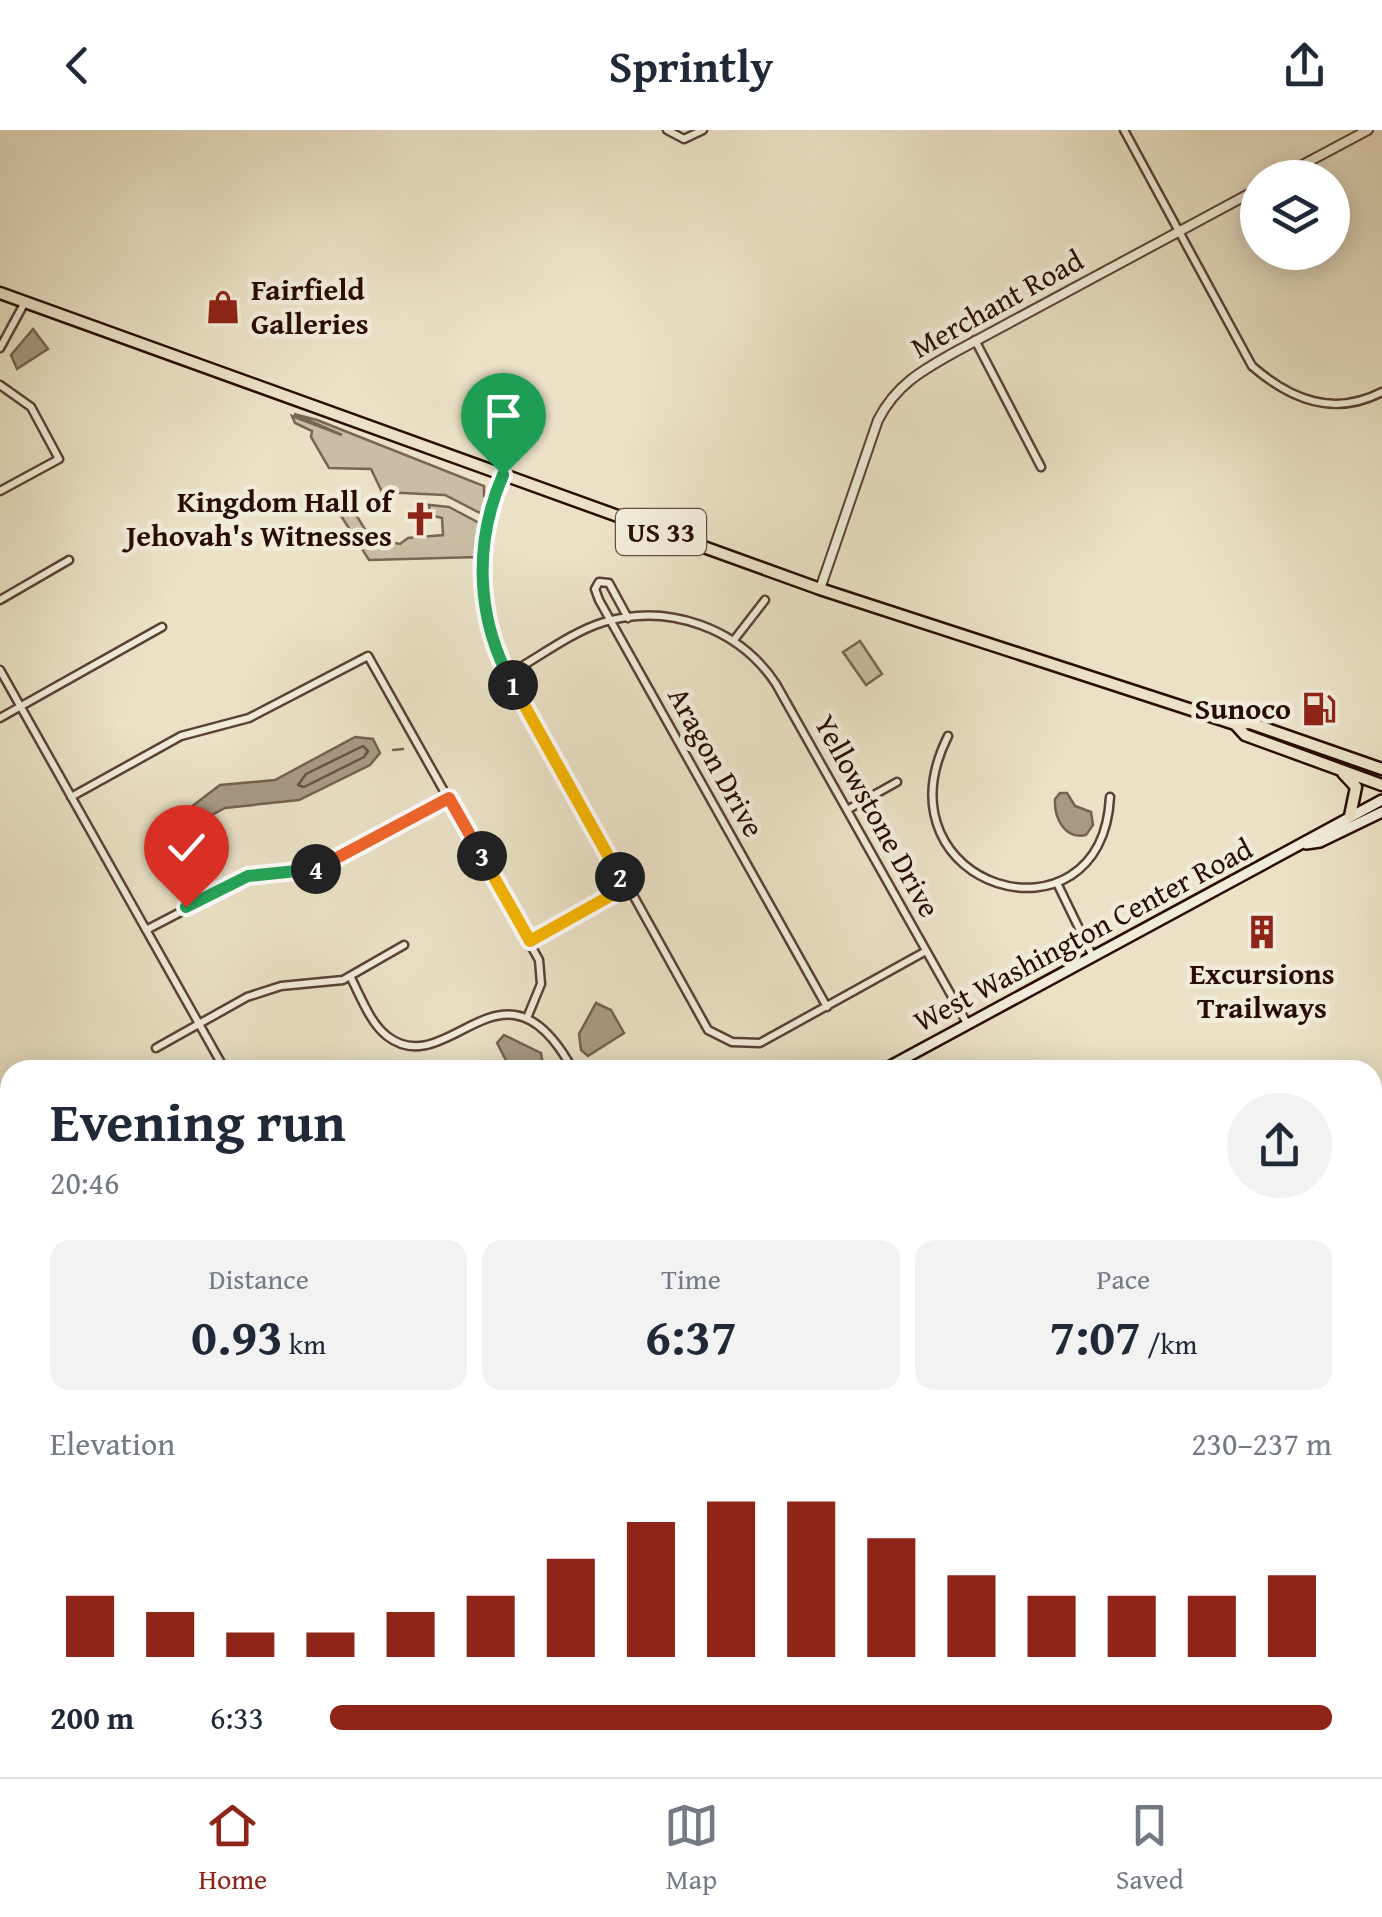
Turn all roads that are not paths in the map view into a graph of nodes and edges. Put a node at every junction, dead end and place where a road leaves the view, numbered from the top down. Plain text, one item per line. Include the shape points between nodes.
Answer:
1 (667, 130) edge
2 (702, 130) edge
3 (1124, 130) edge
4 (1368, 130) edge
5 (1312, 160) edge
6 (1240, 198) edge
7 (1179, 230) junction
8 (0, 292) edge
9 (25, 301) junction
10 (974, 340) junction
11 (0, 348) edge
12 (0, 385) edge
13 (1382, 392) edge
14 (1041, 467) dead end
15 (503, 475) junction
16 (0, 492) edge
17 (69, 560) dead end
18 (820, 589) junction
19 (0, 600) edge
20 (765, 600) dead end
21 (628, 618) junction
22 (611, 620) junction
23 (162, 627) dead end
24 (734, 640) junction
25 (0, 670) edge
26 (508, 674) junction
27 (20, 706) junction
28 (0, 718) edge
29 (1235, 724) junction
30 (948, 736) dead end
31 (1335, 766) junction
32 (1382, 770) edge
33 (898, 782) dead end
34 (1382, 785) edge
35 (72, 797) junction
36 (1110, 797) dead end
37 (449, 798) junction
38 (1382, 800) edge
39 (848, 810) junction
40 (1382, 812) edge
41 (1350, 816) junction
42 (1306, 844) junction
43 (1056, 882) junction
44 (626, 887) junction
45 (146, 930) junction
46 (530, 941) junction
47 (404, 946) dead end
48 (926, 951) junction
49 (1093, 958) junction
50 (350, 976) junction
51 (827, 1007) junction
52 (528, 1018) junction
53 (198, 1024) junction
54 (968, 1025) junction
55 (156, 1048) dead end
56 (219, 1060) edge
57 (567, 1060) edge
58 (902, 1060) edge

1 - 2 street via 684,140
3 - 7 street
4 - 5 street
6 - 7 street, Merchant Road
7 - 10 street, Merchant Road
7 - 13 street via 1252,366 1274,385 1337,406
8 - 9 highway, US 33
9 - 11 street
9 - 15 highway, US 33
10 - 14 street
10 - 18 street, Merchant Road via 890,395
12 - 16 street via 30,408 60,460
15 - 18 highway, US 33
15 - 26 street via 487,520 482,575 490,632
17 - 19 street
18 - 29 highway, US 33
20 - 24 street
21 - 22 street
21 - 22 street, Aragon Drive via 602,581 596,592
21 - 24 street via 692,621
22 - 26 street
22 - 51 street, Aragon Drive
23 - 27 street
24 - 39 street, Yellowstone Drive via 770,674
25 - 27 street
26 - 44 street
27 - 28 street
27 - 35 street
29 - 31 highway, US 33 via 1245,736
29 - 32 highway, US 33 via 1250,723
30 - 43 street via 930,785 941,834 958,861 993,885 1023,890
31 - 34 highway, US 33
31 - 41 highway via 1356,787
33 - 39 street
35 - 37 street via 181,736 248,718 368,656
35 - 45 street
36 - 43 street via 1104,836 1094,852
37 - 45 street via 324,868 248,876
37 - 46 street
38 - 41 main road, West Washington Center Road
39 - 48 street, Yellowstone Drive
40 - 42 main road, West Washington Center Road
41 - 42 main road, West Washington Center Road
42 - 49 main road, West Washington Center Road
43 - 49 street
44 - 46 street
44 - 51 street via 717,1037 760,1044
45 - 53 street
46 - 52 street via 542,976
47 - 50 street
48 - 51 street
48 - 54 street, Yellowstone Drive
49 - 54 main road, West Washington Center Road
50 - 52 street via 380,1030 409,1046 435,1044 495,1016
50 - 53 street via 269,989
52 - 57 street via 554,1038
53 - 55 street
53 - 56 street
54 - 58 main road, West Washington Center Road

